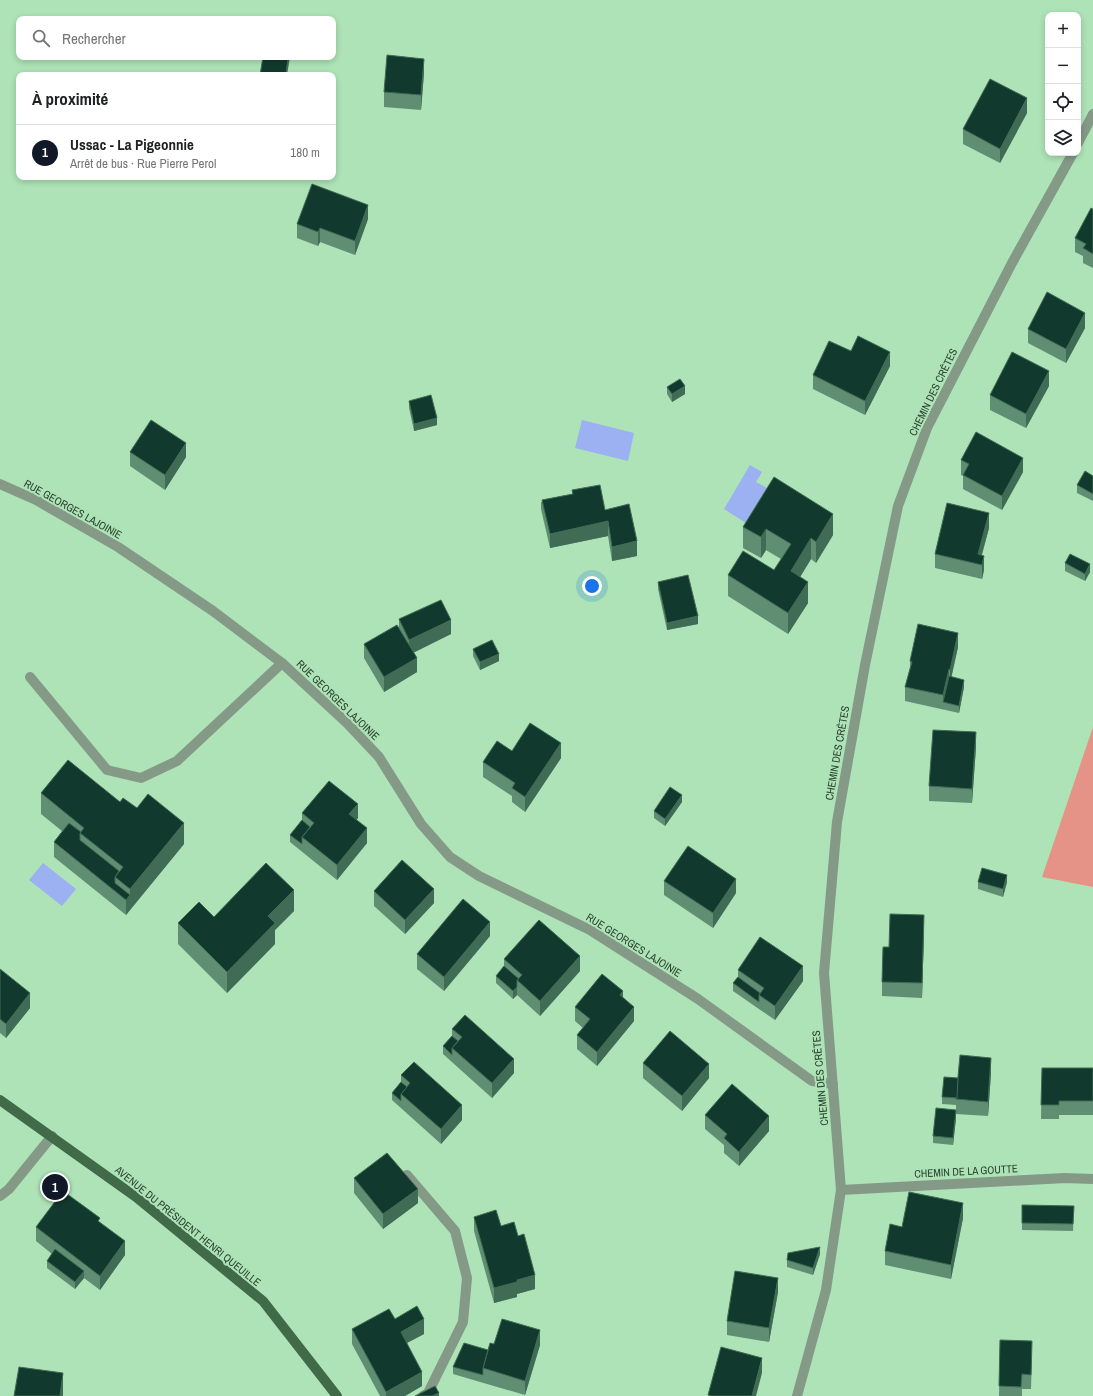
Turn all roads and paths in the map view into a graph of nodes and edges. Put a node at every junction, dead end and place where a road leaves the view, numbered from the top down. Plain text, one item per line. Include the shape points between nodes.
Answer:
1 (1093, 114) edge
2 (1081, 137) edge
3 (1071, 156) edge
4 (0, 484) edge
5 (282, 662) junction
6 (30, 677) dead end
7 (833, 1084) junction
8 (0, 1100) edge
9 (52, 1136) junction
10 (407, 1175) edge
11 (1093, 1179) edge
12 (841, 1190) junction
13 (0, 1196) edge
14 (337, 1396) edge
15 (423, 1396) edge
16 (797, 1396) edge

1 - 2 street
3 - 7 street, CHEMIN DES CRÊTES via 1012,263 927,428 898,506 865,665 837,822 824,973
4 - 5 street, RUE GEORGES LAJOINIE via 36,500 118,547 213,611
5 - 6 street via 177,761 141,778 107,770
5 - 7 street, RUE GEORGES LAJOINIE via 379,757 421,824 450,858 479,876 590,930 698,999 812,1081
7 - 12 street, CHEMIN DES CRÊTES
8 - 9 main road, AVENUE DU PRÉSIDENT HENRI QUEUILLE
9 - 13 street via 9,1190
9 - 14 main road, AVENUE DU PRÉSIDENT HENRI QUEUILLE via 136,1197 263,1301
10 - 15 street via 455,1231 467,1278 463,1322 428,1393
11 - 12 street, CHEMIN DE LA GOUTTE via 1065,1178
12 - 16 street, CHEMIN DES CRÊTES via 826,1290

